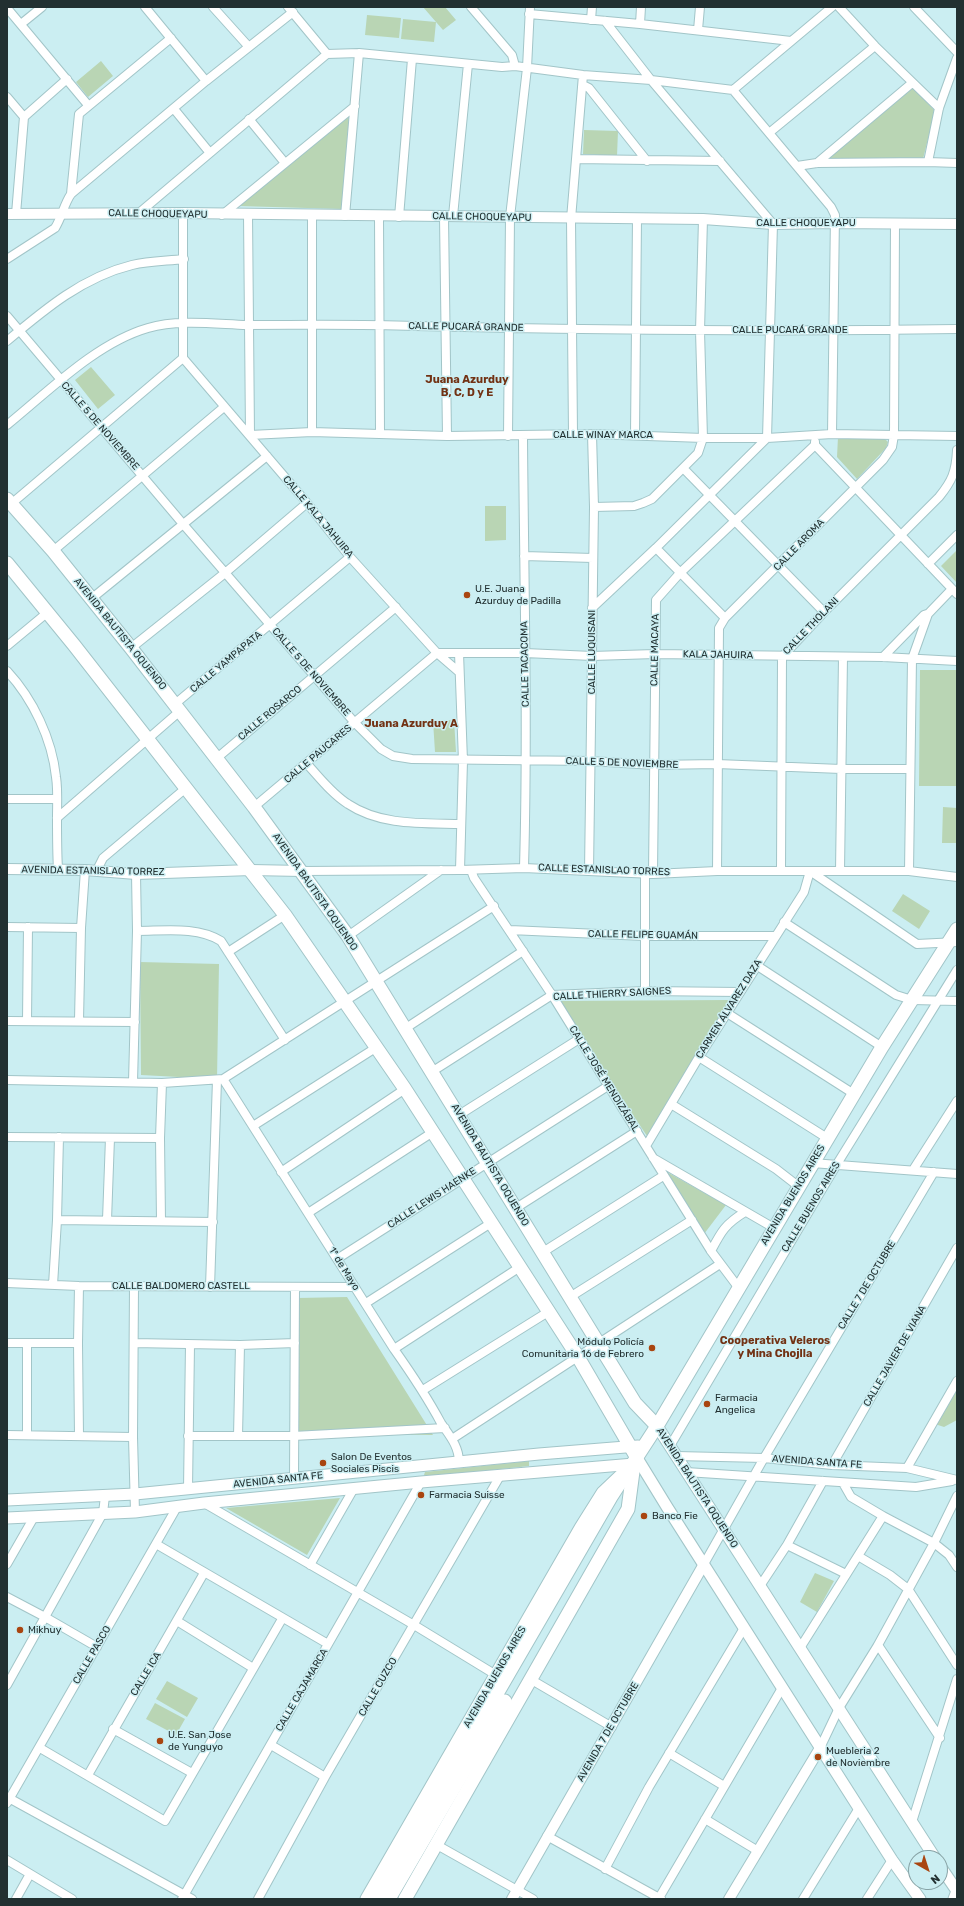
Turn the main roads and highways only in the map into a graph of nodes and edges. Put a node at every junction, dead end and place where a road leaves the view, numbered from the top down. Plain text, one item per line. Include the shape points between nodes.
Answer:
1 (9, 501) edge
2 (7, 563) edge
3 (957, 929) edge
4 (953, 942) edge
5 (657, 1426) junction
6 (634, 1456) junction
7 (7, 1500) edge
8 (7, 1518) edge
9 (930, 1850) edge
10 (948, 1878) edge
11 (957, 1891) edge
12 (367, 1899) edge
13 (378, 1899) edge
14 (389, 1899) edge
15 (405, 1899) edge
16 (920, 1899) edge
17 (954, 1899) edge

1 - 5 main road, AVENIDA BAUTISTA OQUENDO via 53,551 178,707 348,936 635,1403
2 - 6 main road via 285,915 377,1047 492,1223 578,1358
3 - 4 main road, AVENIDA BUENOS AIRES
4 - 5 main road, AVENIDA BUENOS AIRES via 882,1047
5 - 6 main road, AVENIDA BUENOS AIRES via 645,1446
5 - 9 main road, AVENIDA BAUTISTA OQUENDO
6 - 7 main road, AVENIDA SANTA FE via 459,1462 135,1494
6 - 8 main road, AVENIDA SANTA FE via 500,1476 204,1503 135,1512
6 - 12 main road, AVENIDA BUENOS AIRES via 603,1493
6 - 13 main road, AVENIDA BUENOS AIRES
6 - 14 main road, AVENIDA BUENOS AIRES via 619,1499 599,1536
6 - 15 main road, AVENIDA BUENOS AIRES via 628,1509
6 - 16 main road via 892,1860
10 - 11 main road
11 - 17 main road

